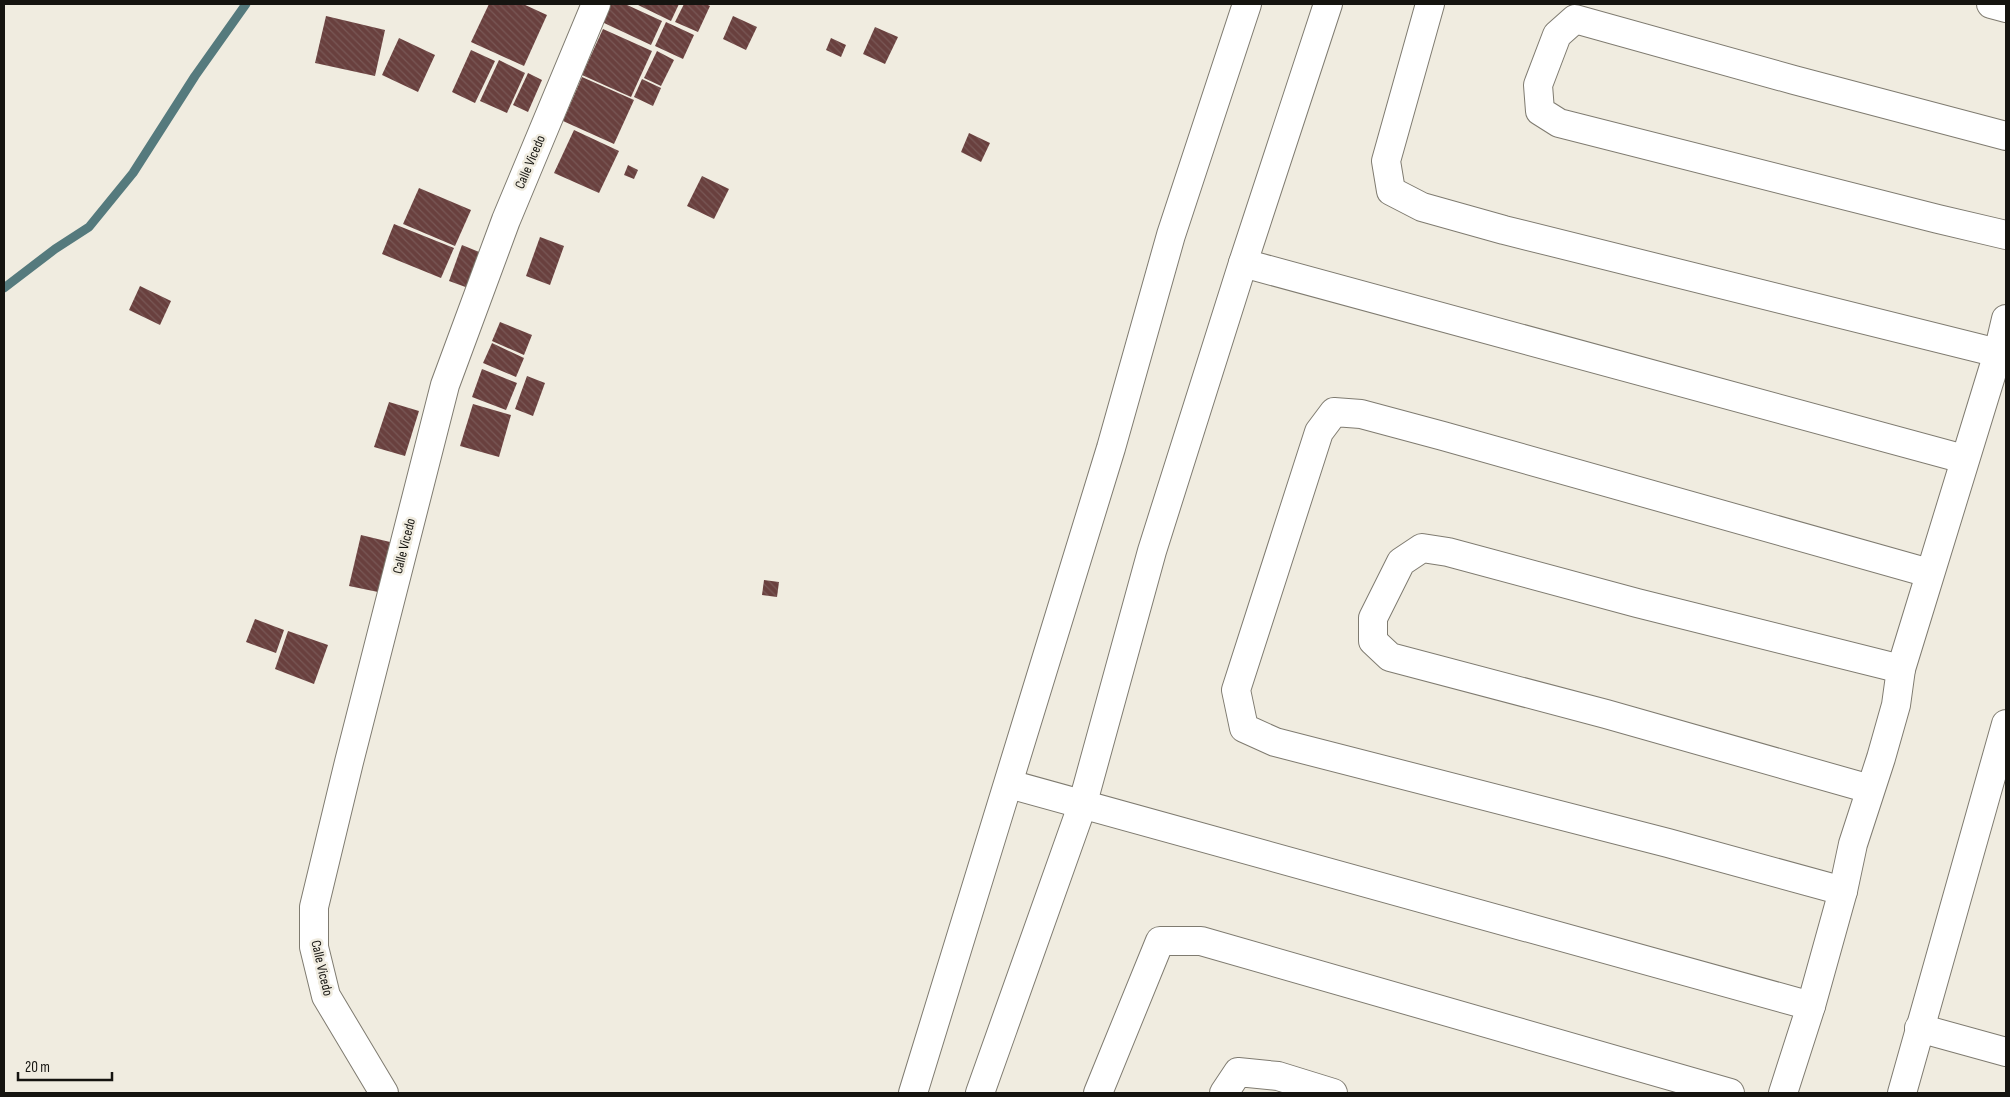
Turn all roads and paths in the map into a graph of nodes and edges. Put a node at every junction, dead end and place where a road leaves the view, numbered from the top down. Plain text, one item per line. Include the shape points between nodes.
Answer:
1 (596, 4) edge
2 (1247, 4) edge
3 (1328, 4) edge
4 (1430, 4) edge
5 (1991, 4) edge
6 (2006, 8) edge
7 (2006, 136) edge
8 (2006, 235) edge
9 (1243, 263) junction
10 (2006, 320) edge
11 (1998, 353) junction
12 (1964, 459) junction
13 (1929, 573) junction
14 (1901, 669) junction
15 (2006, 724) edge
16 (1009, 784) junction
17 (1870, 789) junction
18 (1082, 806) junction
19 (1843, 891) junction
20 (1810, 1006) junction
21 (1919, 1028) junction
22 (2006, 1052) edge
23 (384, 1093) edge
24 (913, 1093) edge
25 (981, 1093) edge
26 (1098, 1093) edge
27 (1224, 1093) edge
28 (1333, 1093) edge
29 (1730, 1093) edge
30 (1783, 1093) edge
31 (1902, 1093) edge

1 - 23 street, Calle Vicedo via 506,220 446,385 314,907 314,947 326,996
2 - 16 street via 1171,235 1111,448
3 - 9 street
4 - 11 street via 1386,161 1391,191 1422,207 1504,230
5 - 6 street
7 - 8 street via 1575,19 1557,35 1538,85 1540,110 1559,123
9 - 12 street
9 - 18 street via 1152,551
10 - 11 street
11 - 12 street
12 - 13 street
13 - 14 street
13 - 19 street via 1361,414 1334,412 1319,432 1236,690 1244,728 1275,742
14 - 17 street via 1896,705
14 - 17 street via 1422,548 1401,562 1374,618 1373,641 1390,657
15 - 21 street
16 - 18 street
16 - 24 street
17 - 19 street
18 - 20 street
18 - 25 street
19 - 20 street
20 - 30 street
21 - 22 street
21 - 31 street
26 - 29 street via 1160,941 1201,941
27 - 28 street via 1238,1072 1278,1076

